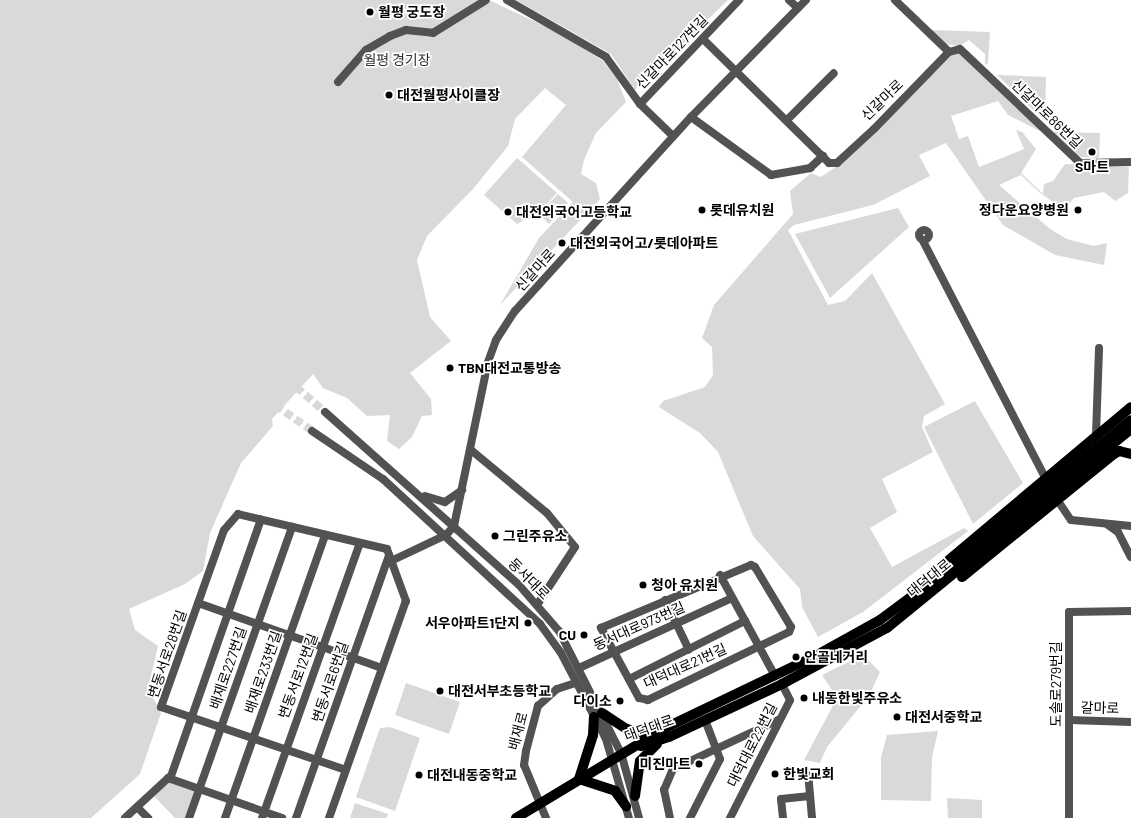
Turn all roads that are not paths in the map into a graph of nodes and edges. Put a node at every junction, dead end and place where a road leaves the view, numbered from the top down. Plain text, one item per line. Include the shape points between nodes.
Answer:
1 (486, 0) edge
2 (507, 0) edge
3 (739, 0) edge
4 (789, 0) edge
5 (806, 0) edge
6 (894, 0) edge
7 (798, 8) junction
8 (703, 39) junction
9 (960, 49) joint
10 (950, 52) junction
11 (736, 69) junction
12 (834, 73) dead end
13 (338, 82) dead end
14 (640, 104) junction
15 (691, 117) junction
16 (787, 120) junction
17 (673, 136) junction
18 (823, 156) junction
19 (1131, 162) edge
20 (923, 241) dead end
21 (1099, 348) dead end
22 (1131, 407) edge
23 (325, 412) tunnel mouth
24 (1131, 420) edge
25 (1131, 430) edge
26 (312, 431) tunnel mouth
27 (1096, 435) junction
28 (471, 450) junction
29 (1131, 454) edge
30 (463, 490) junction
31 (420, 494) junction
32 (261, 519) junction
33 (1108, 525) junction
34 (454, 526) junction
35 (1131, 526) edge
36 (292, 527) junction
37 (325, 535) junction
38 (446, 535) junction
39 (360, 543) junction
40 (971, 557) junction
41 (1131, 557) edge
42 (390, 558) junction
43 (720, 575) junction
44 (940, 581) junction
45 (732, 598) junction
46 (665, 600) junction
47 (198, 602) junction
48 (538, 605) junction
49 (1131, 611) edge
50 (228, 613) junction
51 (745, 621) junction
52 (257, 624) junction
53 (677, 624) junction
54 (290, 635) junction
55 (760, 646) junction
56 (323, 647) junction
57 (689, 650) junction
58 (612, 652) junction
59 (353, 657) junction
60 (382, 668) junction
61 (579, 668) junction
62 (775, 676) junction
63 (629, 679) junction
64 (576, 683) junction
65 (782, 684) junction
66 (598, 715) junction
67 (191, 718) junction
68 (780, 719) junction
69 (705, 720) junction
70 (1069, 720) junction
71 (1131, 722) edge
72 (221, 727) junction
73 (667, 733) junction
74 (254, 738) junction
75 (717, 748) junction
76 (286, 750) junction
77 (617, 755) junction
78 (317, 760) junction
79 (346, 770) junction
80 (808, 772) dead end
81 (170, 779) junction
82 (579, 779) junction
83 (199, 789) junction
84 (635, 796) junction
85 (810, 796) junction
86 (232, 800) junction
87 (540, 803) junction
88 (626, 806) junction
89 (137, 807) junction
90 (263, 815) edge
91 (126, 818) edge
92 (148, 818) edge
93 (189, 818) edge
94 (226, 818) edge
95 (282, 818) edge
96 (296, 818) edge
97 (329, 818) edge
98 (516, 818) edge
99 (546, 818) edge
100 (629, 818) edge
101 (639, 818) edge
102 (670, 818) edge
103 (690, 818) edge
104 (730, 818) edge
105 (783, 818) edge
106 (812, 818) edge
107 (1069, 818) edge

1 - 13 street via 433,33 406,30 390,36 366,50
2 - 14 street via 606,57
3 - 8 street, 신갈마로127번길
4 - 7 street
5 - 7 street, 신갈마로
6 - 10 street
7 - 11 street, 신갈마로
8 - 11 street
8 - 14 street, 신갈마로127번길
9 - 10 street, 신갈마로
9 - 19 street, 신갈마로86번길 via 1080,163
10 - 18 street, 신갈마로 via 837,162 829,163
11 - 15 street, 신갈마로
11 - 16 street
12 - 16 street
14 - 17 street
15 - 17 street, 신갈마로
15 - 18 street via 771,175 810,168
16 - 18 street
17 - 28 street, 신갈마로 via 515,312 496,340 486,371
20 - 33 street via 1060,507 1071,520
21 - 27 street
22 - 27 main road
23 - 31 street, 동서대로
24 - 40 main road, 대덕대로
25 - 40 main road, 대덕대로
26 - 38 street, 동서대로 via 383,479
27 - 40 main road via 1068,458
28 - 30 street, 신갈마로
28 - 48 street via 547,513 575,547
29 - 40 main road via 1119,450
30 - 31 street via 445,502
30 - 34 street, 신갈마로
31 - 34 street, 동서대로
32 - 36 street, 변동서로28번길
32 - 47 street, 변동서로28번길 via 238,514 224,530
32 - 50 street
33 - 35 street
33 - 41 street via 1118,532
34 - 38 street
34 - 48 street, 동서대로
36 - 37 street, 변동서로28번길
36 - 52 street, 배재로227번길
37 - 39 street, 변동서로28번길
37 - 54 street, 배재로233번길
38 - 42 street
38 - 64 street, 동서대로 via 540,624
39 - 42 street, 변동서로28번길 via 387,549
39 - 56 street, 변동서로12번길
40 - 44 main road, 대덕대로
40 - 44 main road via 938,570
42 - 59 street, 변동서로6번길
42 - 60 street via 406,601
43 - 45 street
43 - 46 street, 대덕대로21번길
43 - 55 street, 대덕대로21번길 via 730,576 751,565 756,566 791,627 789,632
44 - 62 main road, 대덕대로 via 880,620
44 - 65 main road, 대덕대로 via 881,632
45 - 51 street
45 - 53 street, 동서대로973번길
46 - 53 street
46 - 58 street, 대덕대로21번길 via 601,628
47 - 50 street, 변동서로28번길
47 - 67 street, 변동서로28번길 via 161,708
48 - 61 street, 동서대로 via 559,631
49 - 70 street, 도솔로279번길 via 1069,612
50 - 52 street, 변동서로28번길
50 - 67 street
51 - 55 street
51 - 57 street, 대덕대로21번길
52 - 54 street, 변동서로28번길
52 - 72 street, 배재로227번길
53 - 57 street
53 - 58 street, 동서대로973번길
54 - 56 street, 변동서로28번길
54 - 74 street, 배재로233번길
55 - 62 street
55 - 63 street, 대덕대로21번길 via 648,700 639,698
56 - 59 street, 변동서로28번길
56 - 76 street, 변동서로12번길
57 - 63 street, 대덕대로21번길
58 - 61 street, 동서대로973번길
58 - 63 street, 대덕대로21번길
59 - 60 street, 변동서로28번길
59 - 78 street, 변동서로6번길
60 - 79 street
61 - 66 street, 동서대로
62 - 73 main road, 대덕대로
64 - 66 street, 동서대로
64 - 87 street, 배재로 via 558,689 538,706 524,765
65 - 68 street, 대덕대로22번길 via 790,700
65 - 69 main road, 대덕대로
66 - 73 main road via 634,730
66 - 77 street, 동서대로
66 - 82 main road
67 - 72 street, 변동서로28번길
67 - 81 street
68 - 75 street
68 - 104 street, 대덕대로22번길
69 - 73 main road, 대덕대로
69 - 75 street
70 - 71 street, 갈마로
70 - 107 street, 도솔로279번길
72 - 74 street, 변동서로28번길
72 - 83 street, 배재로227번길
73 - 77 main road, 대덕대로
73 - 84 main road via 640,761
74 - 76 street, 변동서로28번길
74 - 86 street, 배재로233번길
75 - 102 street via 673,769 664,790
75 - 103 street via 720,759
76 - 78 street, 변동서로28번길
76 - 90 street, 변동서로12번길
77 - 82 main road
77 - 84 street, 동서대로
77 - 88 street, 동서대로
78 - 79 street, 변동서로28번길
78 - 96 street, 변동서로6번길
79 - 97 street
80 - 85 street
81 - 83 street
81 - 89 street
82 - 87 main road
82 - 88 main road via 615,791
83 - 86 street
83 - 93 street, 배재로227번길
84 - 101 street, 동서대로
85 - 105 street via 782,799
85 - 106 street
86 - 90 street
86 - 94 street, 배재로233번길
87 - 98 main road
87 - 99 street, 배재로
88 - 100 street, 동서대로
89 - 91 street
89 - 92 street
90 - 95 street

